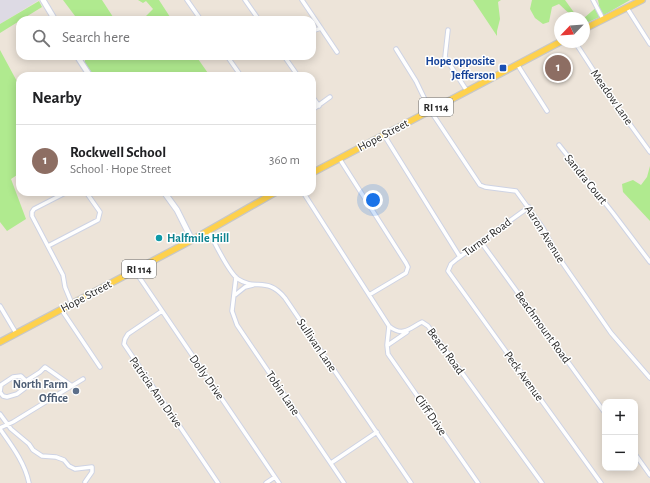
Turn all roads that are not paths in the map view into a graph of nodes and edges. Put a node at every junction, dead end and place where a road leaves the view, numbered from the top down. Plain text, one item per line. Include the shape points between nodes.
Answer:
1 (43, 0) edge
2 (187, 0) edge
3 (245, 0) edge
4 (302, 0) edge
5 (594, 0) edge
6 (642, 0) edge
7 (627, 8) junction
8 (53, 16) edge
9 (198, 16) edge
10 (256, 16) edge
11 (313, 16) edge
12 (603, 19) junction
13 (316, 21) edge
14 (590, 26) edge
15 (321, 28) junction
16 (316, 30) edge
17 (448, 30) dead end
18 (650, 44) edge
19 (554, 45) edge
20 (579, 48) edge
21 (396, 49) dead end
22 (337, 52) dead end
23 (80, 60) edge
24 (230, 60) edge
25 (287, 60) edge
26 (517, 64) junction
27 (87, 72) edge
28 (238, 72) edge
29 (295, 72) edge
30 (467, 91) junction
31 (330, 97) dead end
32 (316, 102) edge
33 (319, 106) junction
34 (316, 108) edge
35 (430, 110) junction
36 (547, 111) dead end
37 (384, 135) junction
38 (559, 145) dead end
39 (650, 152) edge
40 (339, 158) junction
41 (316, 171) edge
42 (59, 196) edge
43 (89, 196) edge
44 (167, 196) edge
45 (269, 196) edge
46 (306, 196) edge
47 (528, 207) junction
48 (208, 230) junction
49 (192, 240) junction
50 (481, 242) junction
51 (48, 246) junction
52 (460, 257) junction
53 (650, 262) edge
54 (448, 269) joint
55 (135, 270) junction
56 (236, 277) junction
57 (256, 284) junction
58 (369, 295) junction
59 (233, 298) junction
60 (72, 304) junction
61 (0, 306) edge
62 (61, 309) junction
63 (162, 311) junction
64 (389, 326) junction
65 (408, 331) junction
66 (16, 333) junction
67 (0, 342) edge
68 (387, 345) junction
69 (100, 367) dead end
70 (650, 378) edge
71 (83, 379) dead end
72 (26, 381) junction
73 (72, 386) junction
74 (602, 409) edge
75 (0, 414) edge
76 (7, 424) junction
77 (0, 428) edge
78 (377, 432) junction
79 (638, 458) edge
80 (331, 463) junction
81 (650, 475) edge
82 (275, 477) junction
83 (85, 482) edge
84 (29, 483) edge
85 (218, 483) edge
86 (266, 483) edge
87 (279, 483) edge
88 (344, 483) edge
89 (411, 483) edge
90 (478, 483) edge
91 (542, 483) edge
92 (601, 483) edge

1 - 8 main road
2 - 9 street
3 - 10 street
4 - 11 street
5 - 12 street
6 - 7 main road
7 - 12 main road
7 - 18 street
12 - 14 main road
13 - 15 street
15 - 16 street
15 - 22 street
17 - 30 street via 445,57
19 - 26 main road, Hope Street / RI 114
20 - 39 street, Meadow Lane
21 - 35 street, Aaron Avenue
23 - 27 main road
24 - 28 street
25 - 29 street
26 - 30 main road, Hope Street / RI 114
26 - 36 street
30 - 35 main road, Hope Street / RI 114
31 - 33 street
32 - 33 street
33 - 34 street
35 - 37 main road, Hope Street / RI 114
35 - 47 street, Aaron Avenue via 481,186 516,191
37 - 40 main road, Hope Street / RI 114
37 - 52 street
38 - 53 street, Sandra Court
40 - 41 main road, Hope Street / RI 114
40 - 58 street via 408,267 406,273
42 - 51 street via 32,212
43 - 51 street via 100,212 98,220
44 - 49 main road
45 - 48 main road, Hope Street / RI 114
46 - 58 street
47 - 50 street, Turner Road
47 - 70 street, Aaron Avenue via 559,258 611,333
48 - 49 main road, Hope Street / RI 114
48 - 56 street
49 - 55 main road, Hope Street / RI 114
50 - 52 street, Turner Road
50 - 74 street, Beachmount Road
51 - 60 street via 64,275 65,287
52 - 54 street, Turner Road
54 - 92 street, Peck Avenue
55 - 60 main road, Hope Street / RI 114
55 - 63 street, Dolly Drive
56 - 57 street, Sullivan Lane via 244,282
56 - 59 street, Tobin Lane
57 - 59 street via 245,287
57 - 78 street, Sullivan Lane via 274,287 285,298
58 - 64 street
59 - 80 street, Tobin Lane via 232,311 237,325
60 - 62 main road, Hope Street / RI 114
61 - 66 street
62 - 66 main road, Hope Street / RI 114
62 - 69 street
63 - 82 street, Dolly Drive
63 - 85 street, Patricia Ann Drive via 128,334 124,344
64 - 65 street, Beach Road via 397,331
64 - 68 street, Cliff Drive
65 - 68 street
65 - 91 street, Beach Road via 422,322 428,326
66 - 67 main road, Hope Street / RI 114
68 - 90 street, Cliff Drive via 391,358
71 - 73 street
72 - 72 street via 25,388 13,396 3,396 0,392 1,385 13,377 21,376
72 - 73 street via 45,367
73 - 76 street
75 - 76 street
76 - 77 street
76 - 83 street via 42,456 64,460 75,469 92,468
77 - 84 street via 20,458
78 - 80 street
78 - 89 street, Sullivan Lane
79 - 81 street
80 - 88 street, Tobin Lane
82 - 86 street
82 - 87 street, Dolly Drive

